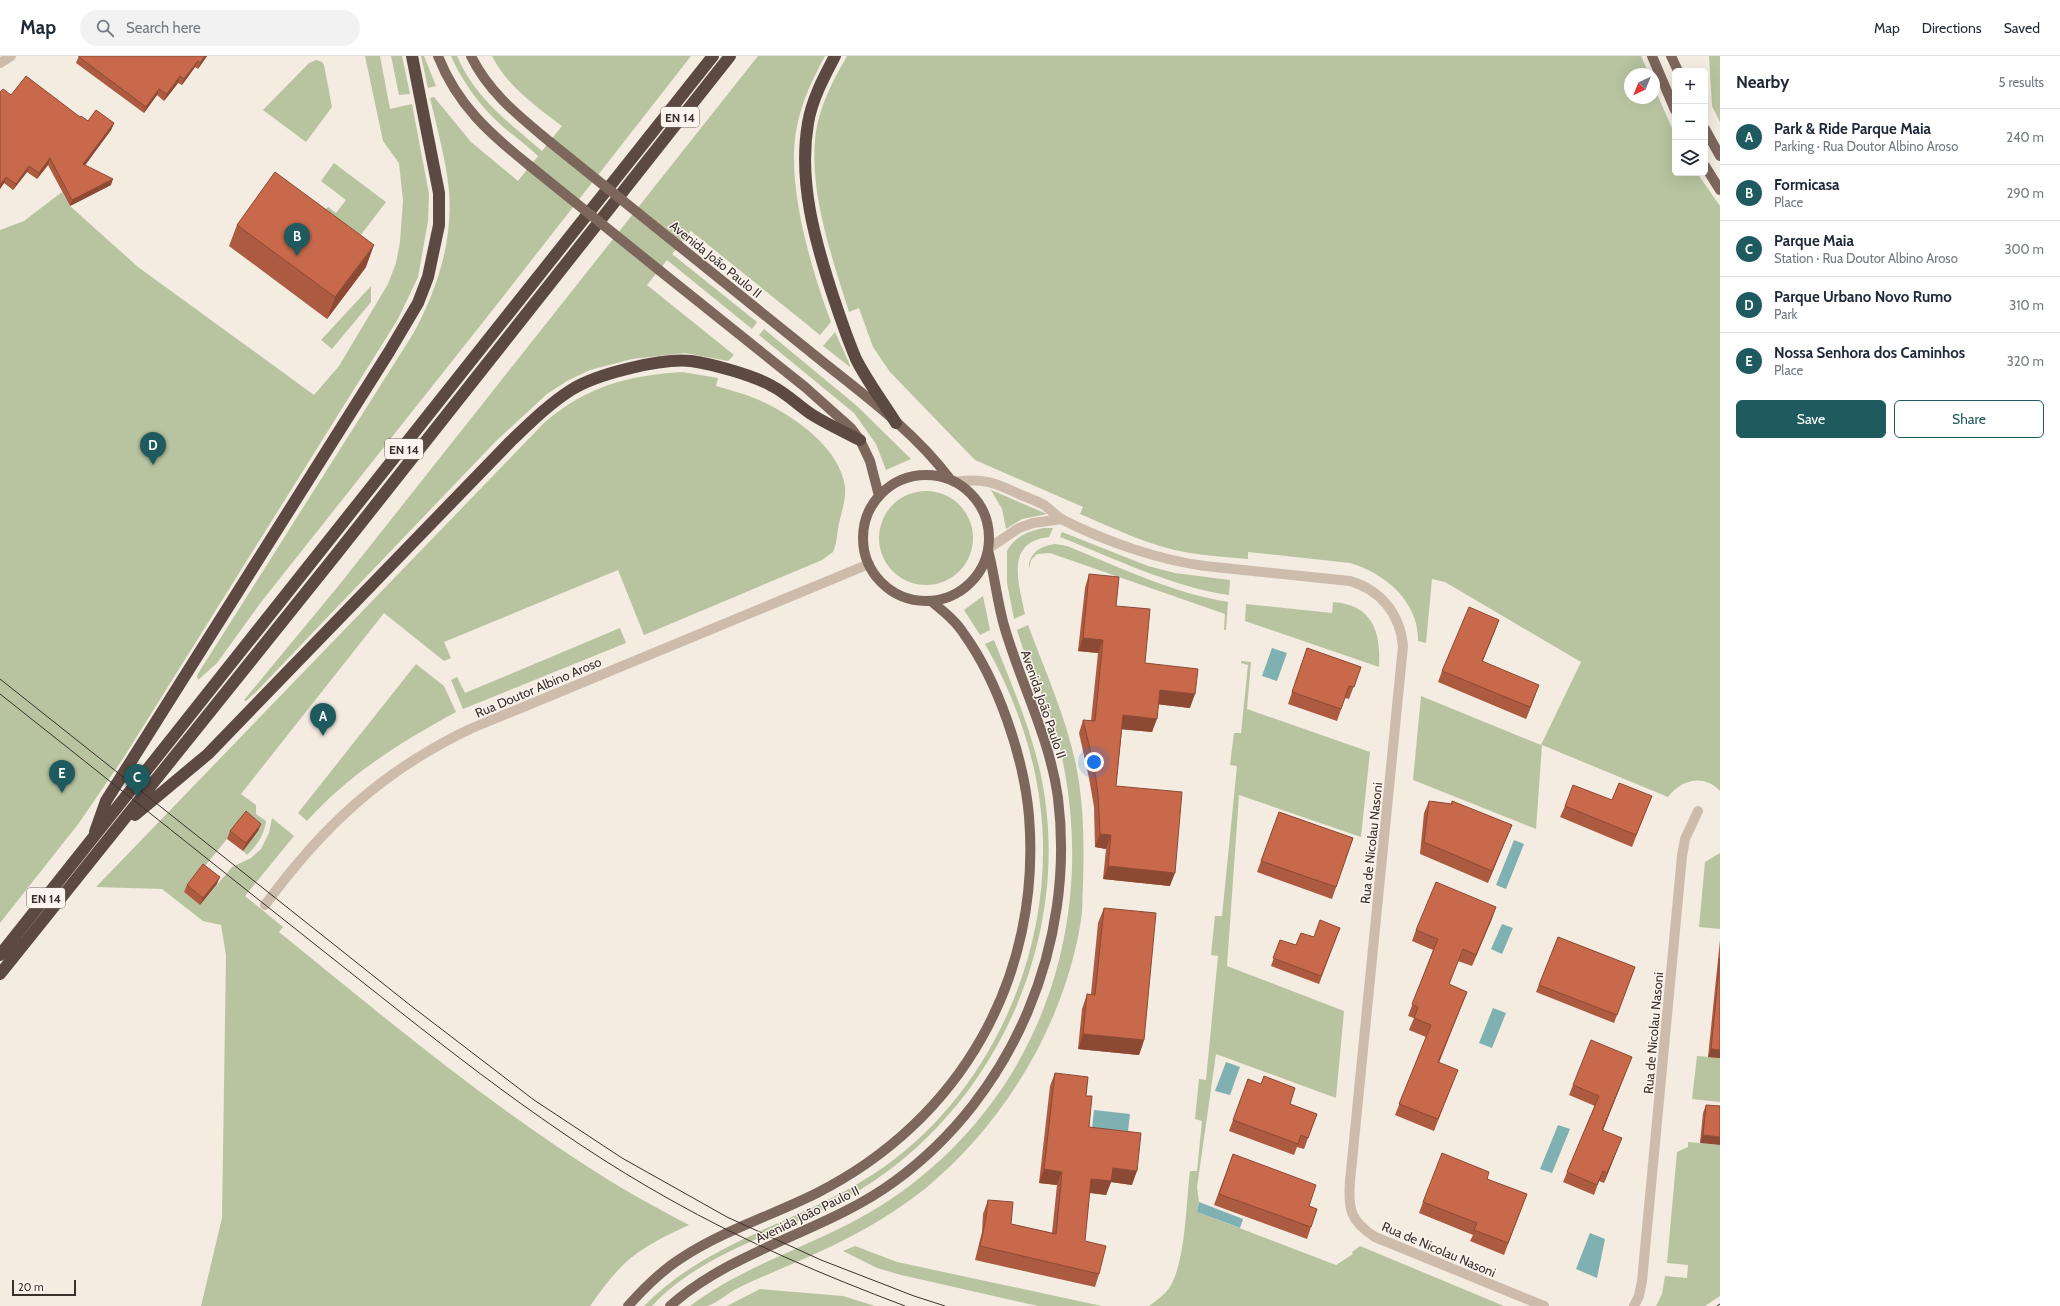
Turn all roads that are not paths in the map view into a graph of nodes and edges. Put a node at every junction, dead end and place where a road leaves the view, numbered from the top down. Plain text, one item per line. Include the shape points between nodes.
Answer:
1 (11, 56) edge
2 (412, 56) edge
3 (438, 56) edge
4 (471, 56) edge
5 (714, 56) edge
6 (730, 56) edge
7 (835, 56) edge
8 (1652, 56) edge
9 (1671, 56) edge
10 (0, 63) edge
11 (1677, 68) edge
12 (1672, 104) edge
13 (1708, 134) edge
14 (1720, 156) edge
15 (1708, 171) edge
16 (1720, 190) edge
17 (896, 423) junction
18 (860, 440) junction
19 (952, 480) junction
20 (879, 496) junction
21 (1062, 519) junction
22 (989, 549) junction
23 (869, 564) junction
24 (931, 601) junction
25 (1698, 811) dead end
26 (116, 830) junction
27 (92, 840) junction
28 (264, 905) dead end
29 (0, 956) edge
30 (0, 974) edge
31 (628, 1306) edge
32 (670, 1306) edge
33 (1544, 1306) edge
34 (1634, 1306) edge

1 - 10 street
2 - 27 highway via 439,192 439,225 433,257 418,303 106,801
3 - 18 main road, bridge via 446,77 458,97 505,146 824,402 846,422
4 - 17 main road, Avenida João Paulo II, bridge via 493,91 513,111 849,382
5 - 27 highway, EN 14
6 - 26 highway, EN 14
7 - 17 highway via 818,87 808,123 805,162 808,202 815,237 842,324 857,360
8 - 12 main road
9 - 11 main road
13 - 14 main road
15 - 16 main road
17 - 19 main road, Avenida João Paulo II via 933,457
18 - 20 main road via 870,461
18 - 26 highway via 812,414 772,385 690,361 630,368 572,389 510,441 208,754
19 - 20 main road via 931,475 912,476 894,483
19 - 21 street, Rua de Nicolau Nasoni via 975,479 993,482 1043,505
19 - 22 main road via 972,494 984,513 989,534
20 - 23 main road via 868,514 863,534
21 - 22 street via 1032,523 1019,528
21 - 33 street, Rua de Nicolau Nasoni via 1136,550 1182,563 1350,581 1370,589 1389,606 1400,627 1403,646 1350,1181 1351,1211 1364,1230 1375,1237
22 - 24 main road via 982,567 972,582 957,593
22 - 32 main road, Avenida João Paulo II via 1005,630 1042,729 1058,797 1061,850 1058,898 1048,955 1032,1002 1015,1040 993,1077 954,1128 924,1158 860,1204 717,1272 684,1293
23 - 24 main road via 879,580 894,593 912,600
23 - 28 street, Rua Doutor Albino Aroso via 434,746 356,801 316,841
24 - 31 main road, Avenida João Paulo II via 964,633 994,687 1015,744 1026,787 1031,853 1027,904 1018,947 998,1004 978,1043 950,1085 921,1119 893,1145 819,1192 713,1240 681,1258 659,1275
25 - 34 street, Rua de Nicolau Nasoni via 1685,839 1682,856 1642,1281
26 - 30 highway, EN 14
27 - 29 highway, EN 14

